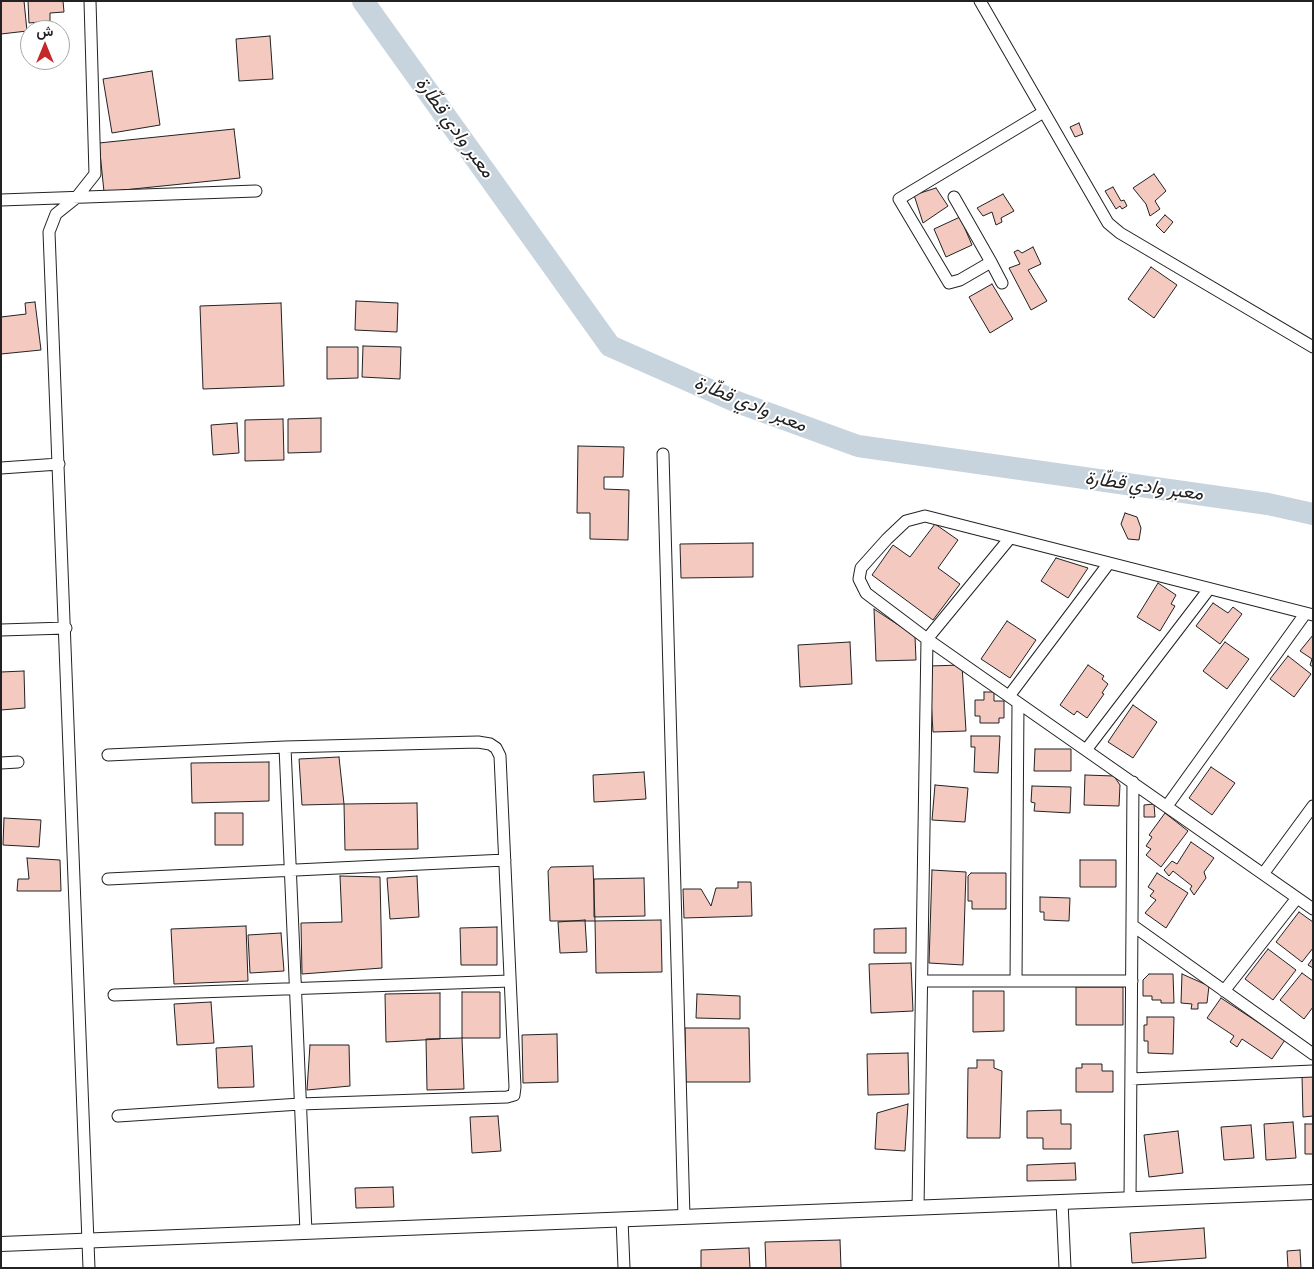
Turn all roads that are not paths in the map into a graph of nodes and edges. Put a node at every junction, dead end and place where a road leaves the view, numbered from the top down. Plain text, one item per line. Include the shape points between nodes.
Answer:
1 (90, 1) edge
2 (980, 1) edge
3 (1042, 113) junction
4 (256, 191) dead end
5 (954, 196) dead end
6 (76, 198) junction
7 (1, 200) edge
8 (991, 262) junction
9 (1002, 282) dead end
10 (1313, 346) edge
11 (663, 454) dead end
12 (59, 464) junction
13 (1, 468) edge
14 (1010, 538) junction
15 (1108, 563) junction
16 (1208, 589) junction
17 (1309, 614) edge
18 (66, 628) junction
19 (1, 630) edge
20 (927, 640) junction
21 (1014, 700) junction
22 (285, 747) junction
23 (1086, 750) junction
24 (108, 755) dead end
25 (18, 762) dead end
26 (1, 763) edge
27 (1133, 782) junction
28 (1167, 806) junction
29 (1313, 806) edge
30 (505, 860) junction
31 (290, 871) junction
32 (1263, 874) junction
33 (108, 878) dead end
34 (1297, 898) junction
35 (1313, 909) edge
36 (1132, 925) junction
37 (510, 981) junction
38 (922, 981) junction
39 (1016, 981) junction
40 (1132, 981) junction
41 (296, 988) junction
42 (1224, 991) junction
43 (114, 995) dead end
44 (1313, 1054) edge
45 (1313, 1071) edge
46 (1131, 1079) junction
47 (300, 1104) junction
48 (118, 1116) dead end
49 (1313, 1192) edge
50 (1130, 1200) junction
51 (1062, 1202) junction
52 (918, 1208) junction
53 (684, 1217) junction
54 (622, 1219) junction
55 (306, 1232) junction
56 (88, 1240) junction
57 (1, 1244) edge
58 (89, 1268) edge
59 (624, 1268) edge
60 (1064, 1268) edge

1 - 6 street via 96,167 93,180
2 - 3 street
3 - 8 street via 899,199 949,283
3 - 10 street via 1102,217 1112,228
4 - 6 street
5 - 8 street
6 - 7 street
6 - 12 street via 56,214 49,232
8 - 9 street
11 - 53 street
12 - 13 street
12 - 18 street
14 - 15 street
14 - 20 street
14 - 20 street via 926,516 906,521 861,568 859,579 866,593
15 - 16 street
15 - 21 street
16 - 17 street
16 - 23 street
17 - 28 street
18 - 19 street
18 - 56 street
20 - 21 street
20 - 38 street
21 - 23 street
21 - 39 street
22 - 24 street
22 - 30 street via 490,744 500,756
22 - 31 street
23 - 27 street
25 - 26 street
27 - 28 street
27 - 36 street
28 - 32 street
29 - 32 street
30 - 31 street
30 - 37 street
31 - 33 street
31 - 41 street
32 - 34 street
34 - 35 street
34 - 42 street
36 - 40 street
36 - 42 street
37 - 41 street
37 - 47 street via 514,1095
38 - 39 street
38 - 52 street
39 - 40 street
40 - 46 street
41 - 43 street
41 - 47 street
42 - 44 street
45 - 46 street
46 - 50 street
47 - 48 street
47 - 55 street
49 - 50 street
50 - 51 street
51 - 52 street
51 - 60 street
52 - 53 street
53 - 54 street
54 - 55 street
54 - 59 street
55 - 56 street
56 - 57 street
56 - 58 street

